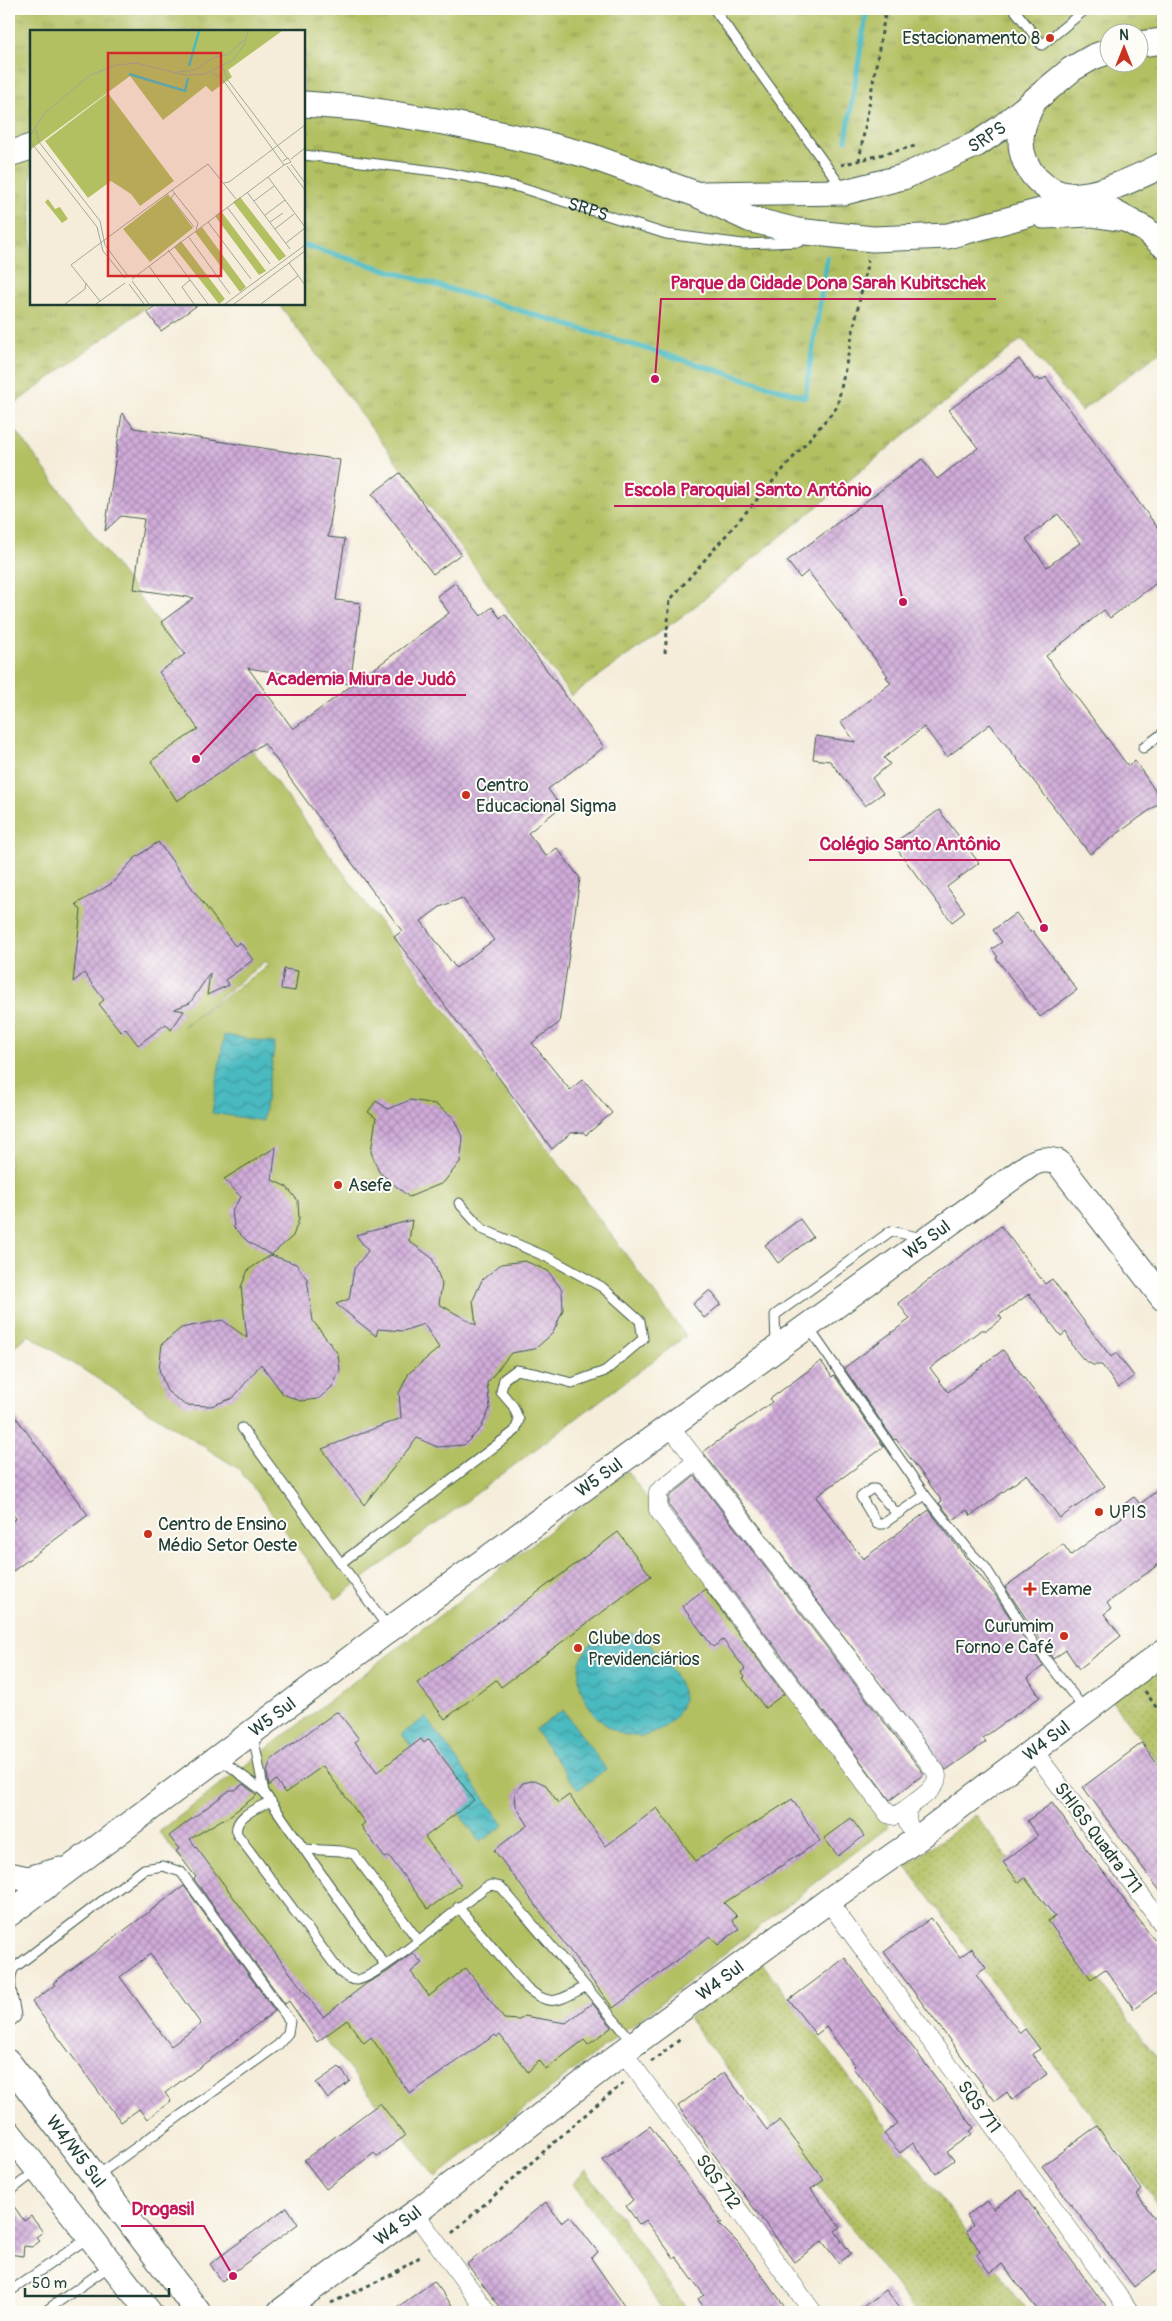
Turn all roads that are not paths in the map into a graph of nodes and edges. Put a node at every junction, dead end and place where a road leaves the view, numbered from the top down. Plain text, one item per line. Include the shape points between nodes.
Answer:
1 (714, 9) edge
2 (1014, 9) edge
3 (1086, 9) edge
4 (1100, 55) edge
5 (1034, 100) junction
6 (305, 104) edge
7 (30, 147) edge
8 (9, 154) edge
9 (305, 155) edge
10 (1163, 165) edge
11 (845, 192) junction
12 (696, 194) junction
13 (1079, 196) junction
14 (1124, 218) junction
15 (1013, 220) junction
16 (873, 239) junction
17 (1163, 245) edge
18 (1163, 733) edge
19 (1143, 748) dead end
20 (459, 1203) dead end
21 (928, 1239) junction
22 (1163, 1298) edge
23 (807, 1326) junction
24 (776, 1348) junction
25 (669, 1424) junction
26 (242, 1428) dead end
27 (697, 1461) junction
28 (925, 1495) junction
29 (897, 1514) dead end
30 (341, 1563) junction
31 (390, 1629) junction
32 (1163, 1652) edge
33 (1086, 1712) junction
34 (252, 1733) junction
35 (1034, 1751) junction
36 (219, 1758) junction
37 (264, 1792) junction
38 (271, 1801) junction
39 (906, 1809) junction
40 (918, 1838) junction
41 (304, 1849) junction
42 (76, 1864) junction
43 (9, 1875) edge
44 (828, 1901) junction
45 (458, 1907) junction
46 (9, 1914) edge
47 (1163, 1925) edge
48 (418, 1940) junction
49 (385, 1965) junction
50 (585, 1986) junction
51 (9, 2023) edge
52 (628, 2048) junction
53 (9, 2063) edge
54 (9, 2133) edge
55 (38, 2170) junction
56 (95, 2177) junction
57 (9, 2192) edge
58 (414, 2213) junction
59 (90, 2236) junction
60 (112, 2264) junction
61 (9, 2292) edge
62 (44, 2312) edge
63 (149, 2312) edge
64 (198, 2312) edge
65 (280, 2312) edge
66 (487, 2312) edge
67 (813, 2312) edge
68 (1130, 2312) edge

1 - 11 lane
2 - 3 lane via 1042,46
4 - 5 main road, SRPS via 1072,69
5 - 11 main road, SRPS via 977,144 903,177
5 - 13 main road via 1021,137 1022,155 1042,185 1058,193
6 - 12 main road, SRPS via 368,109 538,142 590,156
7 - 8 main road
9 - 16 lane, SRPS via 443,172 518,186 666,234 742,244
10 - 13 main road, SRPS via 1146,174
11 - 12 main road, SRPS
12 - 16 main road, SRPS via 749,218 797,231
13 - 14 main road
13 - 15 main road, SRPS
14 - 15 main road via 1068,214
14 - 17 main road via 1146,230
15 - 16 main road, SRPS via 948,236
18 - 19 lane
20 - 30 lane via 482,1229 549,1258 602,1287 640,1321 643,1339 605,1371 572,1383 516,1370 504,1379 501,1392 513,1406 519,1420 515,1431
21 - 22 main road, W5 Sul via 1031,1164 1048,1159 1058,1162
21 - 23 main road, W5 Sul
21 - 24 lane via 891,1231 883,1236 775,1315
23 - 24 main road, W5 Sul
23 - 28 lane
24 - 25 main road, W5 Sul
25 - 27 street
25 - 31 main road, W5 Sul
26 - 30 lane
27 - 39 street via 936,1772 936,1785
27 - 39 street via 658,1492 658,1510 888,1814 895,1816
28 - 29 lane
28 - 33 lane via 985,1566 1034,1644
30 - 31 lane
31 - 34 main road, W5 Sul
32 - 33 main road, W4 Sul via 1142,1688
33 - 35 main road, W4 Sul
34 - 36 main road, W5 Sul
34 - 37 lane
35 - 40 main road, W4 Sul
35 - 47 street, SHIGS Quadra 711
36 - 37 lane
36 - 42 main road, W5 Sul
37 - 38 lane
38 - 41 lane
38 - 49 lane via 240,1820 236,1828 242,1841 340,1972 355,1980
39 - 40 street via 908,1824
40 - 44 main road, W4 Sul
41 - 48 lane via 342,1850 354,1854
41 - 49 lane
42 - 43 main road via 28,1879
42 - 46 main road, W5 Sul
44 - 52 main road, W4 Sul
44 - 68 street, SQS 711
45 - 48 lane
45 - 50 lane via 537,1996 556,2001
45 - 50 lane via 486,1887 501,1887
48 - 49 lane
50 - 52 lane
51 - 56 lane via 16,2017 10,1981 14,1968 144,1869 163,1866 181,1872 290,2021 288,2033 278,2044
52 - 58 main road, W4 Sul
52 - 67 street, SQS 712 via 637,2073
53 - 56 main road, W4/W5 Sul
54 - 55 main road
55 - 57 lane
55 - 59 main road
56 - 64 main road, W4/W5 Sul
58 - 65 main road, W4 Sul
58 - 66 street
59 - 60 main road
59 - 61 lane
60 - 62 lane
60 - 63 main road

